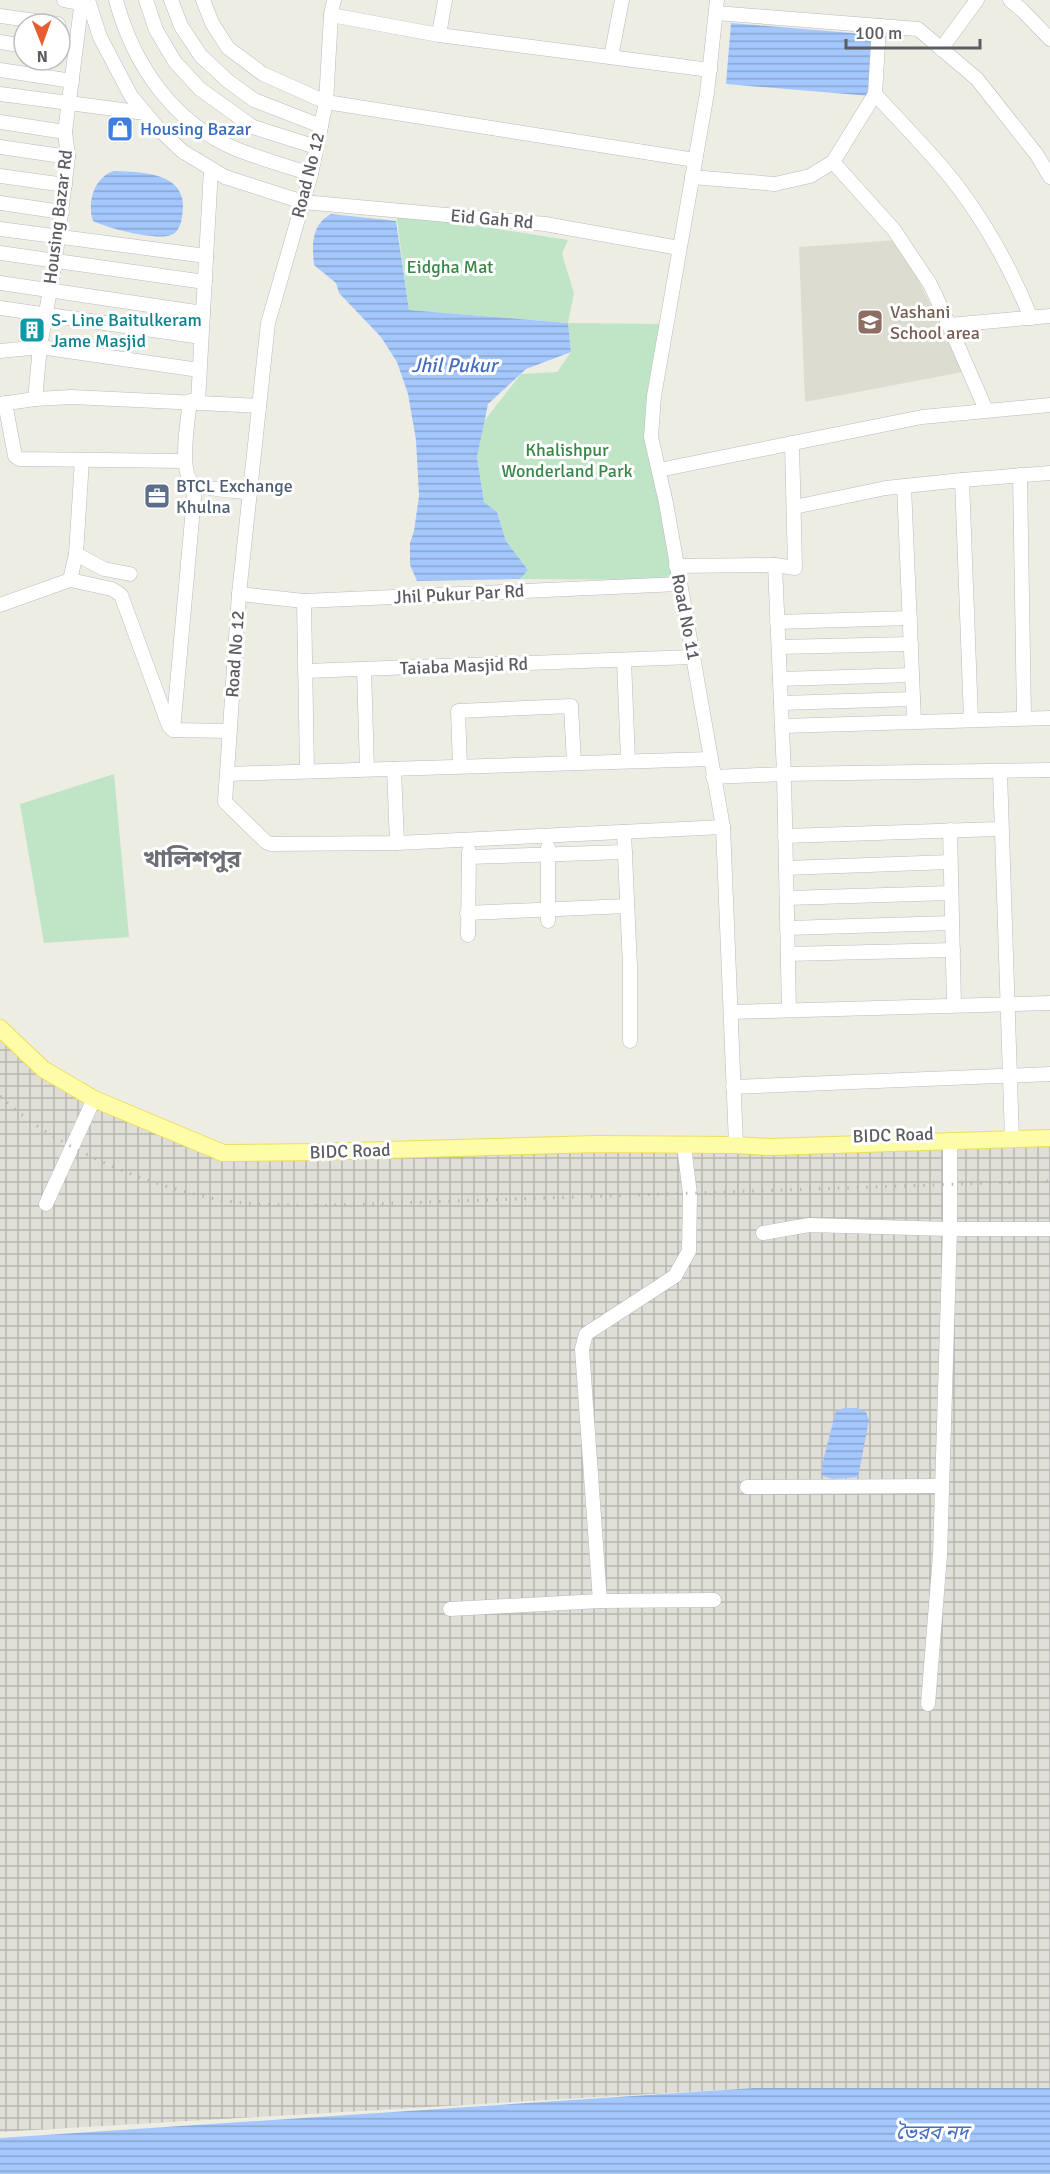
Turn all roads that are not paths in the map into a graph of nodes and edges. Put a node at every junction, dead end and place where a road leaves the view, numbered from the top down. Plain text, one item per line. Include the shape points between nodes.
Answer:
1 (64, 0) edge
2 (116, 0) edge
3 (146, 0) edge
4 (171, 0) edge
5 (203, 0) edge
6 (334, 0) edge
7 (445, 0) edge
8 (622, 0) edge
9 (977, 0) edge
10 (1010, 0) edge
11 (84, 1) edge
12 (717, 6) edge
13 (331, 15) junction
14 (72, 26) edge
15 (879, 26) junction
16 (78, 27) junction
17 (439, 35) junction
18 (1050, 39) edge
19 (941, 49) junction
20 (72, 53) edge
21 (75, 54) junction
22 (611, 57) junction
23 (0, 70) edge
24 (710, 70) junction
25 (72, 81) junction
26 (0, 94) edge
27 (876, 94) junction
28 (326, 102) junction
29 (69, 103) junction
30 (145, 113) junction
31 (0, 122) edge
32 (321, 126) junction
33 (65, 132) junction
34 (0, 147) edge
35 (316, 147) junction
36 (68, 157) junction
37 (695, 160) junction
38 (833, 162) junction
39 (212, 169) junction
40 (311, 174) junction
41 (0, 176) edge
42 (692, 177) junction
43 (1050, 177) edge
44 (65, 185) junction
45 (303, 202) junction
46 (0, 203) edge
47 (62, 212) junction
48 (0, 229) edge
49 (58, 237) junction
50 (679, 248) junction
51 (0, 253) edge
52 (206, 256) junction
53 (55, 261) junction
54 (205, 282) junction
55 (0, 283) edge
56 (49, 290) junction
57 (0, 308) edge
58 (203, 313) junction
59 (46, 315) junction
60 (1050, 316) edge
61 (1031, 318) junction
62 (949, 325) junction
63 (201, 338) junction
64 (40, 347) junction
65 (0, 351) edge
66 (200, 370) junction
67 (35, 399) junction
68 (194, 402) junction
69 (3, 404) edge
70 (1050, 405) edge
71 (259, 406) junction
72 (986, 410) junction
73 (792, 443) junction
74 (82, 460) junction
75 (185, 461) junction
76 (659, 470) junction
77 (1050, 473) edge
78 (1020, 475) junction
79 (962, 480) junction
80 (195, 486) junction
81 (904, 486) junction
82 (250, 493) junction
83 (794, 507) junction
84 (76, 554) junction
85 (775, 565) junction
86 (676, 566) junction
87 (130, 574) dead end
88 (70, 580) junction
89 (679, 584) junction
90 (239, 594) junction
91 (304, 601) junction
92 (0, 605) edge
93 (910, 618) junction
94 (777, 622) junction
95 (911, 644) junction
96 (778, 647) junction
97 (693, 657) junction
98 (624, 660) junction
99 (364, 669) junction
100 (305, 671) junction
101 (912, 675) junction
102 (780, 679) junction
103 (913, 699) junction
104 (781, 704) junction
105 (1024, 718) junction
106 (1050, 718) edge
107 (971, 719) junction
108 (914, 721) junction
109 (782, 726) junction
110 (172, 730) junction
111 (230, 731) junction
112 (711, 759) junction
113 (628, 761) junction
114 (574, 763) junction
115 (460, 766) junction
116 (394, 769) junction
117 (367, 770) junction
118 (1050, 770) edge
119 (307, 771) junction
120 (1000, 772) junction
121 (227, 774) junction
122 (784, 774) junction
123 (713, 777) junction
124 (723, 827) junction
125 (998, 829) dead end
126 (950, 830) junction
127 (624, 832) junction
128 (548, 836) junction
129 (786, 836) junction
130 (469, 840) junction
131 (396, 843) junction
132 (625, 852) junction
133 (548, 855) junction
134 (469, 857) junction
135 (950, 862) junction
136 (786, 868) junction
137 (951, 893) junction
138 (787, 898) junction
139 (627, 906) junction
140 (467, 913) junction
141 (548, 915) junction
142 (952, 923) junction
143 (787, 928) junction
144 (468, 936) dead end
145 (953, 950) junction
146 (788, 954) junction
147 (1050, 1003) edge
148 (1007, 1004) junction
149 (954, 1005) junction
150 (789, 1010) junction
151 (732, 1012) junction
152 (0, 1028) edge
153 (630, 1041) dead end
154 (1050, 1074) edge
155 (1011, 1075) junction
156 (733, 1087) junction
157 (94, 1099) junction
158 (1050, 1130) edge
159 (1012, 1135) junction
160 (1050, 1138) edge
161 (950, 1140) junction
162 (736, 1144) junction
163 (684, 1146) junction
164 (45, 1204) dead end
165 (950, 1229) junction
166 (1050, 1229) edge
167 (763, 1233) dead end
168 (942, 1486) junction
169 (747, 1487) dead end
170 (714, 1600) dead end
171 (600, 1601) junction
172 (450, 1609) dead end
173 (928, 1704) dead end

1 - 11 street
2 - 40 street via 128,38 146,72 186,117 236,149
3 - 35 street via 156,30 175,62 200,89 253,128
4 - 32 street via 181,26 201,56 228,81 254,100
5 - 28 street via 228,48 263,74
6 - 13 street, Road No 12
7 - 17 street
8 - 22 street
9 - 19 street
10 - 18 street
11 - 16 street, Housing Bazar Rd
11 - 30 street, Eid Gah Rd via 111,62
12 - 15 street
12 - 24 street, Road No 11
13 - 17 street
13 - 28 street, Road No 12
14 - 16 street
15 - 19 street via 918,29
15 - 27 street
16 - 21 street, Housing Bazar Rd
17 - 22 street
19 - 43 street via 977,79
20 - 21 street
21 - 25 street, Housing Bazar Rd
22 - 24 street
23 - 25 street
24 - 37 street, Road No 11
25 - 29 street, Housing Bazar Rd
26 - 29 street
27 - 38 street
27 - 61 street via 957,185 1016,280
28 - 32 street, Road No 12
28 - 37 street
29 - 30 street
29 - 33 street, Housing Bazar Rd
30 - 39 street, Eid Gah Rd via 182,150
31 - 33 street
32 - 35 street, Road No 12
33 - 36 street, Housing Bazar Rd
34 - 36 street
35 - 40 street, Road No 12
36 - 44 street, Housing Bazar Rd
37 - 42 street, Road No 11
38 - 42 street via 810,176 775,184
38 - 62 street via 894,230 930,285
39 - 45 street, Eid Gah Rd via 225,177
39 - 52 street
40 - 45 street, Road No 12
41 - 44 street
42 - 50 street, Road No 11
44 - 47 street, Housing Bazar Rd
45 - 50 street, Eid Gah Rd via 545,224
45 - 71 street, Road No 12 via 268,323
46 - 47 street
47 - 49 street, Housing Bazar Rd
48 - 49 street
49 - 52 street
49 - 53 street, Housing Bazar Rd
50 - 76 street, Road No 11 via 654,396 651,436
51 - 53 street
52 - 54 street
53 - 54 street
53 - 56 street, Housing Bazar Rd
54 - 58 street
55 - 56 street
56 - 58 street
56 - 59 street, Housing Bazar Rd
57 - 59 street
58 - 63 street
59 - 63 street
59 - 64 street, Housing Bazar Rd
60 - 61 street
61 - 62 street
62 - 72 street
63 - 66 street
64 - 65 street
64 - 66 street
64 - 67 street, Housing Bazar Rd
66 - 68 street
67 - 68 street
67 - 69 street
68 - 71 street
68 - 75 street
69 - 74 street via 15,456 19,459
70 - 72 street
71 - 82 street, Road No 12
72 - 73 street via 922,417
73 - 76 street
73 - 83 street
74 - 75 street
74 - 84 street
75 - 80 street via 188,479
76 - 86 street, Road No 11
77 - 78 street
78 - 79 street
78 - 105 street
79 - 81 street
79 - 107 street
80 - 82 street
80 - 110 street
81 - 83 street
81 - 93 street
82 - 90 street, Road No 12
83 - 85 street via 795,567
84 - 87 street via 104,568
84 - 88 street
85 - 86 street
85 - 94 street
86 - 89 street, Road No 11
88 - 92 street
88 - 110 street via 112,589 121,595
89 - 91 street, Jhil Pukur Par Rd
89 - 97 street, Road No 11
90 - 91 street, Jhil Pukur Par Rd
90 - 111 street, Road No 12
91 - 100 street
93 - 94 street
93 - 95 street
94 - 96 street
95 - 96 street
95 - 101 street
96 - 102 street
97 - 98 street, Taiaba Masjid Rd
97 - 112 street, Road No 11
98 - 99 street, Taiaba Masjid Rd
98 - 113 street
99 - 100 street, Taiaba Masjid Rd
99 - 117 street
100 - 119 street
101 - 102 street
101 - 103 street
102 - 104 street
103 - 104 street
103 - 108 street
104 - 109 street
105 - 106 street
105 - 107 street
107 - 108 street
108 - 109 street
109 - 122 street
110 - 111 street
111 - 121 street, Road No 12
112 - 113 street
112 - 123 street, Road No 11
113 - 114 street
114 - 115 street
114 - 115 street via 572,706 458,711
115 - 116 street
116 - 117 street
116 - 131 street
117 - 119 street
118 - 120 street
119 - 121 street
120 - 122 street
120 - 148 street
121 - 131 street, Road No 12 via 225,802 266,842
122 - 123 street
122 - 129 street
123 - 124 street, Road No 11
124 - 127 street, Road No 12
124 - 151 street, Road No 11
125 - 126 street
126 - 129 street
126 - 135 street
127 - 128 street, Road No 12
127 - 132 street
128 - 130 street, Road No 12
128 - 133 street
129 - 136 street
130 - 131 street, Road No 12
130 - 134 street
132 - 133 street
132 - 139 street
133 - 134 street
133 - 141 street
134 - 140 street
135 - 136 street
135 - 137 street
136 - 138 street
137 - 138 street
137 - 142 street
138 - 143 street
139 - 141 street
139 - 153 street
140 - 141 street
140 - 144 street
142 - 143 street
142 - 145 street
143 - 146 street
145 - 146 street
145 - 149 street
146 - 150 street
147 - 148 street
148 - 149 street
148 - 155 street
149 - 150 street
150 - 151 street
151 - 156 street, Road No 11
152 - 157 main road, BIDC Road via 43,1069
154 - 155 street
155 - 156 street
155 - 159 street
156 - 162 street, Road No 11
157 - 163 main road, BIDC Road via 224,1153 596,1144
157 - 164 street
158 - 159 main road, BIDC Road
159 - 160 main road, BIDC Road
159 - 161 main road, BIDC Road
159 - 162 main road, BIDC Road via 768,1139
161 - 162 main road, BIDC Road via 770,1147
161 - 165 street
162 - 163 main road, BIDC Road
163 - 171 street via 690,1194 689,1251 675,1276 586,1334 582,1349
165 - 166 street
165 - 167 street via 810,1225
165 - 168 street
168 - 169 street
168 - 173 street
170 - 171 street
171 - 172 street

